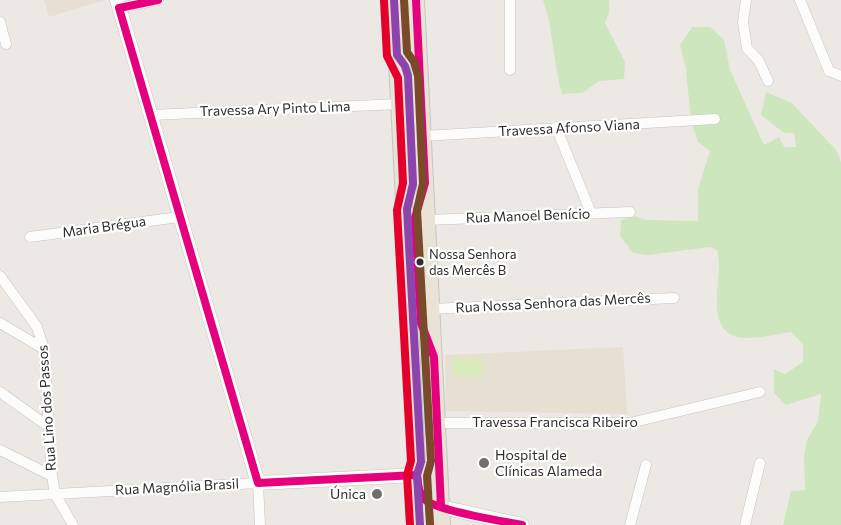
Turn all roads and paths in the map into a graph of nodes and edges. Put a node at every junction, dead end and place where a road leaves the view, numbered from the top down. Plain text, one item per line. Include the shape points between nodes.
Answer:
1 (158, 0) edge
2 (394, 0) edge
3 (416, 0) edge
4 (510, 0) edge
5 (746, 0) edge
6 (800, 0) edge
7 (118, 4) edge
8 (0, 22) edge
9 (6, 44) dead end
10 (510, 70) dead end
11 (841, 76) edge
12 (768, 81) dead end
13 (399, 104) junction
14 (151, 114) junction
15 (715, 119) dead end
16 (556, 127) junction
17 (423, 136) junction
18 (630, 212) dead end
19 (591, 213) junction
20 (178, 217) junction
21 (427, 220) junction
22 (30, 237) dead end
23 (0, 276) edge
24 (674, 298) dead end
25 (431, 309) junction
26 (0, 323) edge
27 (44, 349) junction
28 (0, 392) edge
29 (760, 392) dead end
30 (437, 423) junction
31 (49, 428) junction
32 (0, 450) edge
33 (438, 460) junction
34 (760, 463) dead end
35 (646, 466) dead end
36 (417, 475) junction
37 (52, 476) junction
38 (258, 483) junction
39 (56, 494) junction
40 (0, 497) edge
41 (441, 507) junction
42 (73, 525) edge
43 (260, 525) edge
44 (420, 525) edge
45 (442, 525) edge
46 (522, 525) edge
47 (630, 525) edge
48 (746, 525) edge

1 - 7 street
2 - 13 highway
3 - 17 highway
4 - 10 street
5 - 12 street via 742,22 748,48 759,61
6 - 11 street via 829,71
7 - 14 main road
8 - 9 street
13 - 14 street, Travessa Ary Pinto Lima
13 - 36 highway
14 - 20 main road
15 - 16 street, Travessa Afonso Viana
16 - 17 street, Travessa Afonso Viana
16 - 19 street
17 - 21 highway
18 - 19 street, Rua Manoel Benício
19 - 21 street, Rua Manoel Benício
20 - 22 street, Maria Brégua
20 - 38 main road
21 - 25 highway
23 - 27 street, Rua Lino dos Passos via 37,327
24 - 25 street, Rua Nossa Senhora das Mercês
25 - 30 highway
26 - 27 street
27 - 31 street, Rua Lino dos Passos
28 - 31 street
29 - 30 street, Travessa Francisca Ribeiro via 630,423
30 - 33 highway
31 - 37 street, Rua Lino dos Passos
32 - 37 street
33 - 36 main road via 433,467
33 - 41 highway
34 - 48 street
35 - 47 street
36 - 38 main road, Rua Magnólia Brasil
36 - 41 main road via 423,498
36 - 44 highway
37 - 39 street, Rua Lino dos Passos
38 - 39 street, Rua Magnólia Brasil
38 - 43 street
39 - 40 street, Rua Magnólia Brasil
39 - 42 street, Rua Lino dos Passos
41 - 45 highway
41 - 46 main road

